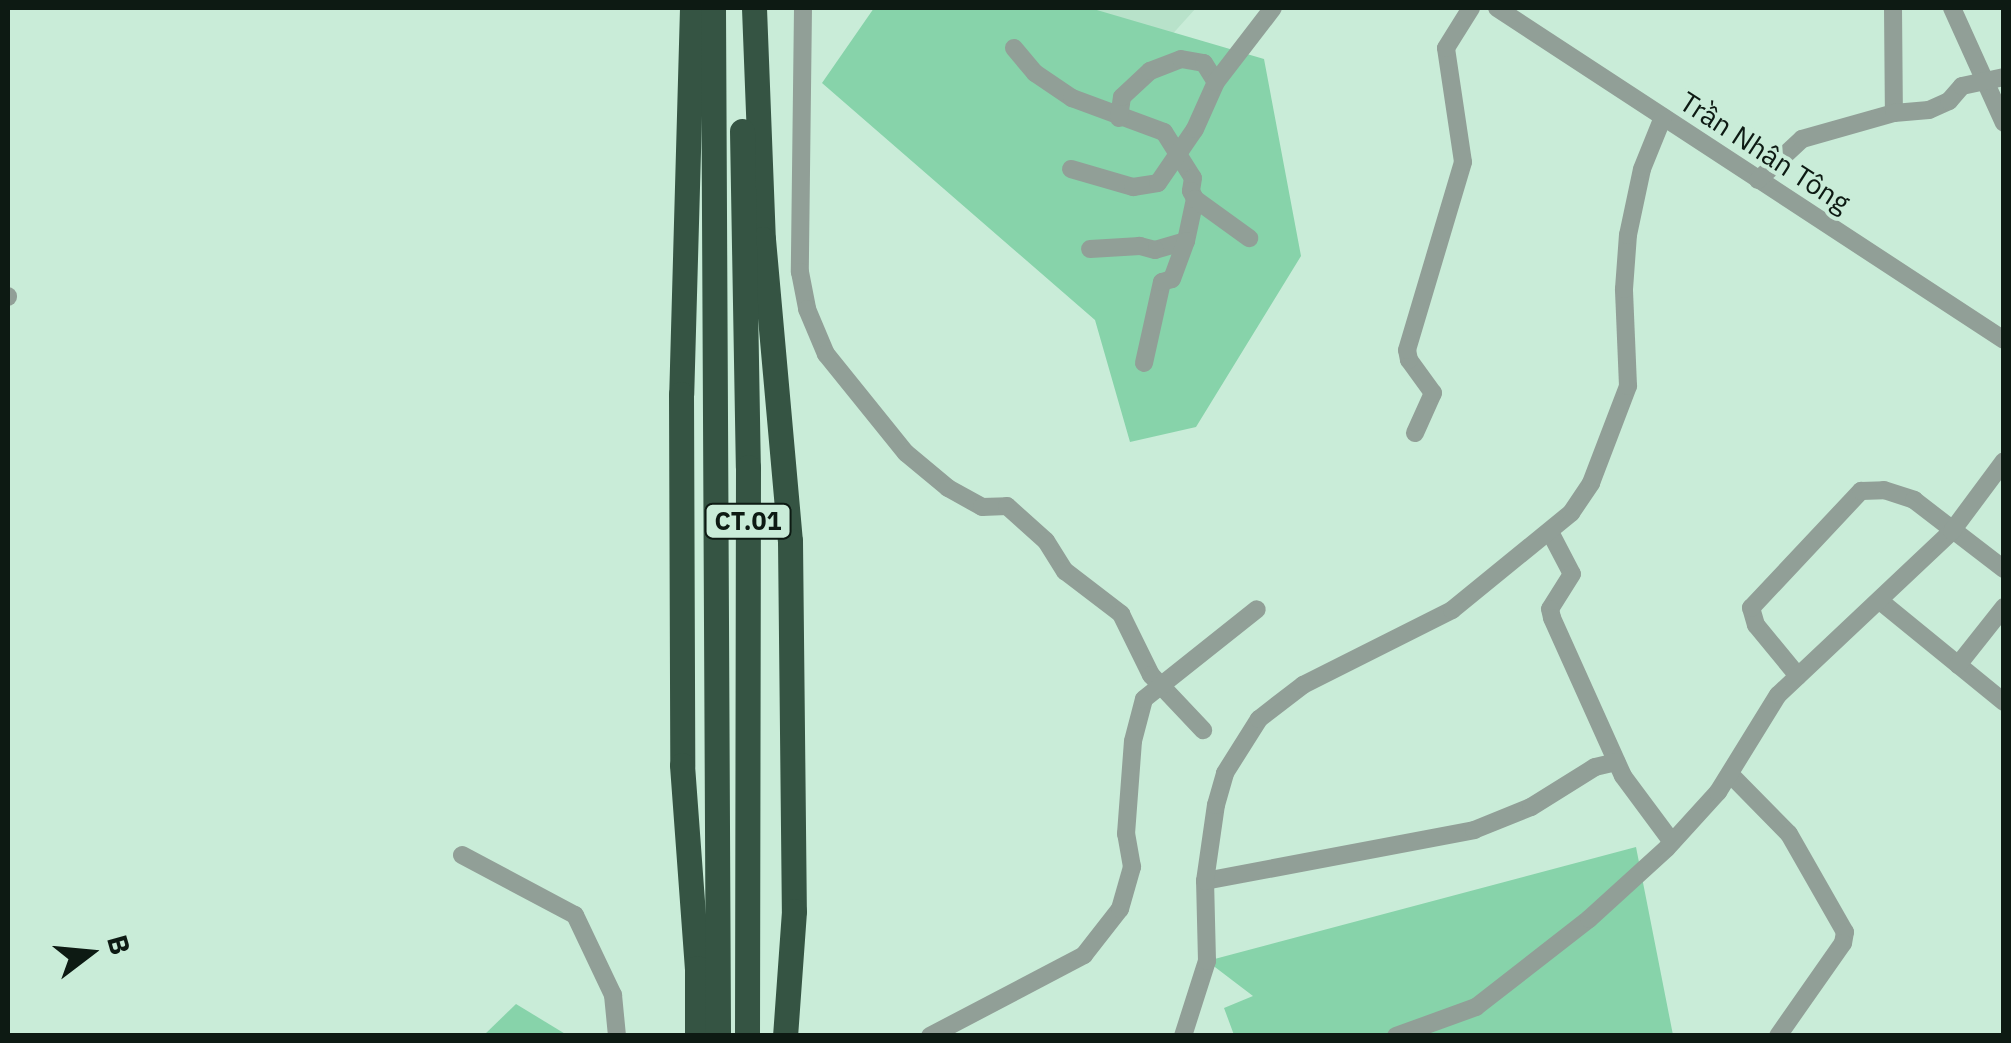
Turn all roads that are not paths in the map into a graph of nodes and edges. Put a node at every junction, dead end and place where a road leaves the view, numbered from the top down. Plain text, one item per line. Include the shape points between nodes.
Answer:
1 (692, 8) edge
2 (713, 8) edge
3 (741, 8) edge
4 (754, 8) edge
5 (803, 8) edge
6 (1273, 8) edge
7 (1471, 8) edge
8 (1497, 8) edge
9 (1893, 8) edge
10 (1952, 8) edge
11 (1014, 48) dead end
12 (2004, 77) edge
13 (1982, 80) junction
14 (1216, 82) junction
15 (1894, 113) junction
16 (1663, 117) junction
17 (1119, 118) junction
18 (2004, 124) edge
19 (1177, 152) junction
20 (1072, 169) dead end
21 (1758, 180) junction
22 (1195, 199) junction
23 (1249, 238) dead end
24 (1186, 241) junction
25 (1090, 249) dead end
26 (2004, 340) edge
27 (1144, 363) dead end
28 (1415, 433) dead end
29 (2004, 461) edge
30 (1952, 531) junction
31 (1550, 532) junction
32 (2004, 569) edge
33 (1880, 601) junction
34 (2004, 607) edge
35 (1257, 609) dead end
36 (1958, 665) junction
37 (1798, 676) junction
38 (1160, 684) junction
39 (2004, 702) edge
40 (1202, 730) dead end
41 (1616, 762) junction
42 (1730, 774) junction
43 (1672, 842) junction
44 (462, 855) dead end
45 (1204, 881) junction
46 (617, 1036) edge
47 (697, 1036) edge
48 (718, 1036) edge
49 (746, 1036) edge
50 (785, 1036) edge
51 (930, 1036) edge
52 (1182, 1036) edge
53 (1396, 1036) edge
54 (1778, 1036) edge

1 - 47 highway via 680,394 682,746
2 - 48 highway, CT.01
3 - 49 highway, CT.01
4 - 50 highway via 763,238 790,541 794,911
5 - 38 street via 800,272 815,332 861,402 906,453 982,507 1007,506 1046,541 1065,571 1121,614
6 - 14 street
7 - 28 street via 1446,48 1463,162 1407,350 1433,393
8 - 16 street, Trần Nhân Tông
9 - 15 street
10 - 13 street
11 - 17 street via 1035,73 1072,98
12 - 13 street
13 - 15 street via 1929,110
13 - 18 street
14 - 17 street via 1204,62 1181,58 1150,71 1122,96
14 - 19 street
15 - 21 street via 1802,139
16 - 21 street, Trần Nhân Tông
16 - 31 street via 1642,170 1628,236 1628,386 1592,482
17 - 19 street via 1164,132
19 - 20 street via 1150,188
19 - 22 street via 1193,178
21 - 26 street, Trần Nhân Tông
22 - 23 street
22 - 24 street
24 - 25 street via 1156,250
24 - 27 street via 1172,279 1162,282
29 - 30 street
30 - 32 street
30 - 33 street
30 - 37 street via 1901,495 1861,491 1751,608 1756,625
31 - 41 street via 1572,574 1550,609 1552,618
31 - 45 street via 1452,610 1303,686 1259,720 1225,773
33 - 36 street
33 - 37 street
34 - 36 street
35 - 38 street
36 - 39 street
37 - 42 street via 1778,695
38 - 40 street
38 - 51 street via 1144,700 1134,741 1126,834 1132,867 1120,909 1084,955
41 - 43 street
41 - 45 street via 1474,830
42 - 43 street
42 - 54 street via 1789,834 1845,932 1844,943
43 - 53 street via 1589,919 1476,1008
44 - 46 street via 575,915 613,995
45 - 52 street via 1207,961

